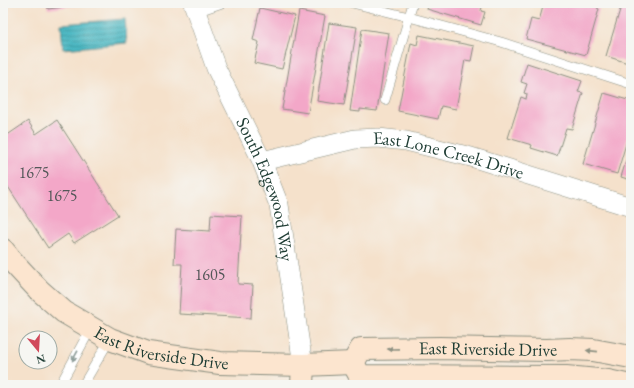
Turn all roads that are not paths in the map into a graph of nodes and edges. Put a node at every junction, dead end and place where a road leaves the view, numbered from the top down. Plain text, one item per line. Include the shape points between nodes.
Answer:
1 (222, 3) edge
2 (352, 3) edge
3 (413, 3) edge
4 (195, 8) edge
5 (409, 17) junction
6 (631, 84) edge
7 (385, 100) dead end
8 (262, 161) junction
9 (631, 207) edge
10 (3, 250) edge
11 (91, 328) junction
12 (110, 339) junction
13 (631, 356) edge
14 (353, 363) junction
15 (302, 375) edge
16 (60, 385) edge
17 (83, 385) edge
18 (626, 385) edge

1 - 4 lane
2 - 5 lane
3 - 5 lane
4 - 8 street, South Edgewood Way via 216,68
5 - 6 lane via 500,42
5 - 7 lane
8 - 9 street, East Lone Creek Drive via 355,139 406,141 471,157
8 - 15 street, South Edgewood Way via 279,205
10 - 11 street, East Riverside Drive via 39,290 64,312
11 - 12 street, East Riverside Drive
11 -> 16 lane
12 - 15 street, East Riverside Drive via 148,353
12 - 17 lane
13 -> 14 street, East Riverside Drive via 570,349 440,348 361,350
14 - 15 street, East Riverside Drive
14 - 18 street, East Riverside Drive via 360,376 566,378

